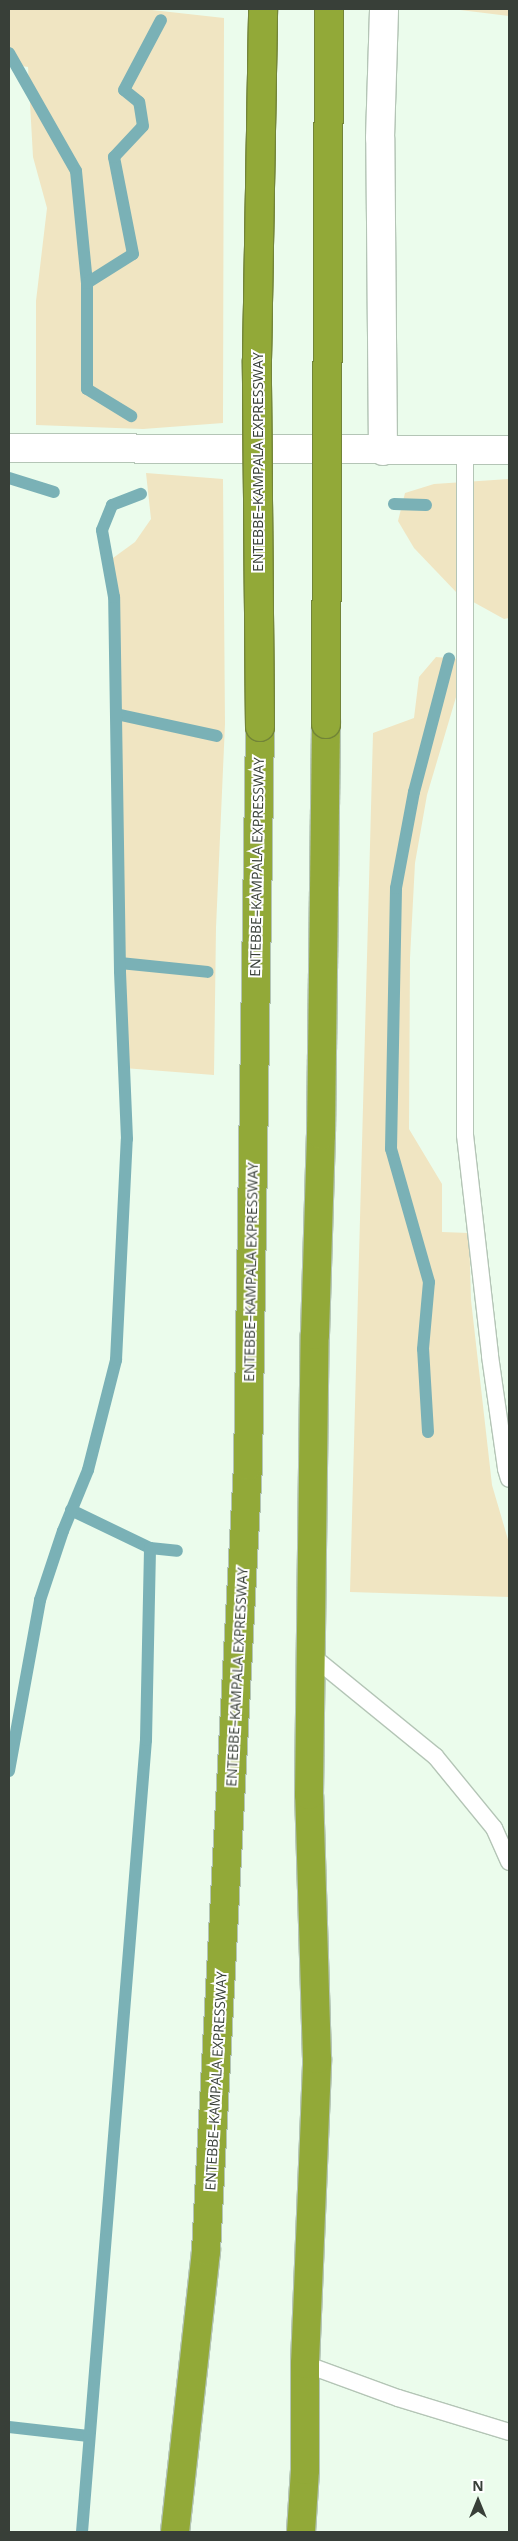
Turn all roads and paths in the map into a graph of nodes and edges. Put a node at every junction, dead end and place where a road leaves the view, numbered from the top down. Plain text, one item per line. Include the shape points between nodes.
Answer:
1 (263, 9) edge
2 (329, 9) edge
3 (384, 9) edge
4 (9, 448) edge
5 (465, 450) junction
6 (509, 450) edge
7 (383, 451) junction
8 (509, 1479) edge
9 (311, 1656) junction
10 (509, 1862) edge
11 (305, 2364) junction
12 (509, 2432) edge
13 (176, 2532) edge
14 (301, 2532) edge

1 - 13 highway, ENTEBBE–KAMPALA EXPRESSWAY, bridge via 257,360 260,727 248,1466 206,2250
2 - 9 highway, bridge via 326,724
3 - 7 street via 380,138
4 - 7 street
5 - 6 street
5 - 7 street
5 - 8 lane via 465,1135 490,1356
9 - 10 lane via 435,1756 494,1828
9 - 11 highway via 309,1795 317,2059
11 - 12 lane via 398,2398
11 - 14 highway via 305,2470

